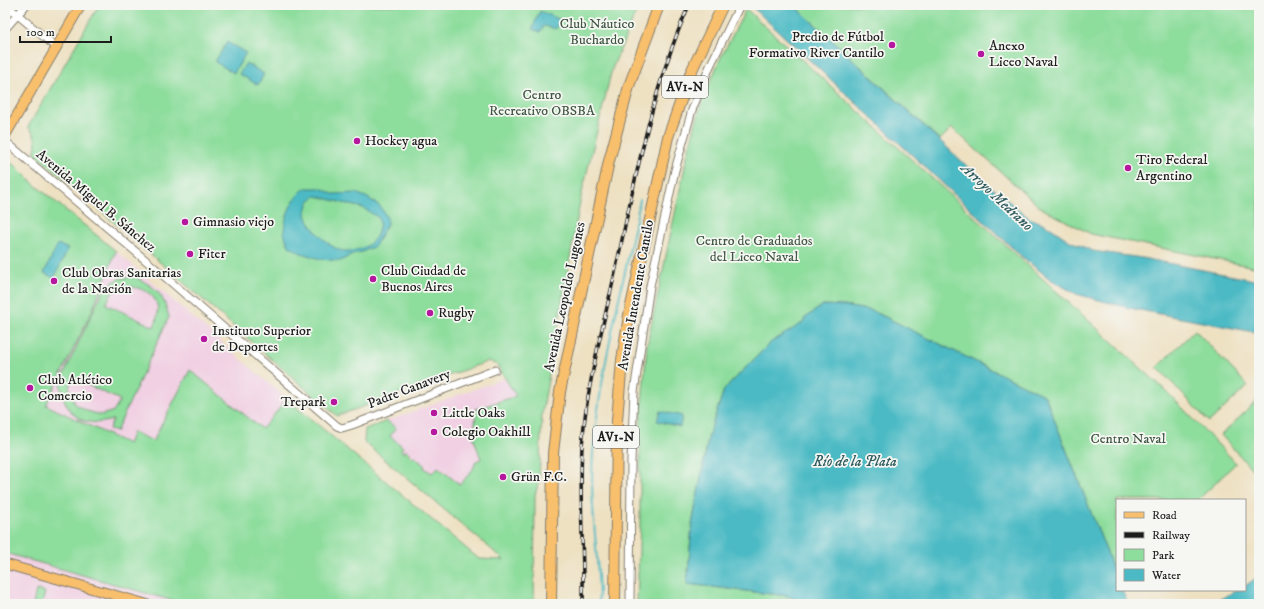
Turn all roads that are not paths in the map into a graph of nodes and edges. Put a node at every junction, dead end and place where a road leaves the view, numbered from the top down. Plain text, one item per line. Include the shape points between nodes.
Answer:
1 (6, 5) edge
2 (26, 5) edge
3 (80, 5) edge
4 (659, 5) edge
5 (723, 5) edge
6 (740, 5) edge
7 (18, 15) junction
8 (5, 30) edge
9 (56, 47) junction
10 (5, 136) edge
11 (5, 141) edge
12 (495, 370) dead end
13 (333, 424) joint
14 (5, 564) edge
15 (146, 604) edge
16 (551, 604) edge
17 (615, 604) edge
18 (630, 604) edge

1 - 7 street
2 - 7 street
3 - 9 main road
4 - 16 highway, Avenida Leopoldo Lugones via 629,86 611,153 560,392 553,452
5 - 17 highway, Avenida Intendente Cantilo / AV1-N via 691,72 668,137 629,315 617,420
6 - 18 street, Avenida Intendente Cantilo via 692,110 675,170 650,286 634,392
7 - 8 street
7 - 9 street
9 - 10 main road
11 - 13 street, Avenida Miguel B. Sánchez
12 - 13 street, Padre Canavery via 352,425 342,428
14 - 15 main road

